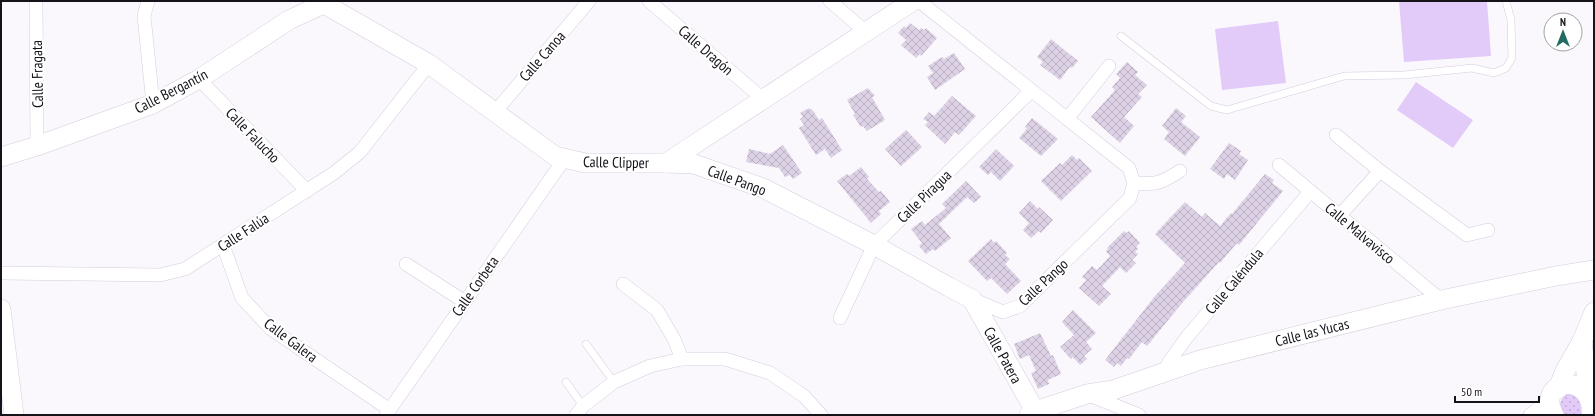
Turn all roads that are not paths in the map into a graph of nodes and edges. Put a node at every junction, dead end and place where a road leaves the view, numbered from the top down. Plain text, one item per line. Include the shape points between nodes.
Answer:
1 (36, 1) edge
2 (148, 1) edge
3 (589, 1) edge
4 (649, 1) edge
5 (830, 1) edge
6 (913, 1) edge
7 (918, 1) edge
8 (1506, 1) edge
9 (324, 2) edge
10 (866, 32) junction
11 (1122, 36) dead end
12 (429, 64) junction
13 (1109, 66) dead end
14 (199, 79) junction
15 (1031, 91) junction
16 (763, 99) junction
17 (152, 104) junction
18 (494, 112) junction
19 (1067, 119) junction
20 (1336, 135) dead end
21 (37, 146) junction
22 (1, 157) edge
23 (565, 158) junction
24 (666, 163) junction
25 (1279, 165) dead end
26 (1180, 171) dead end
27 (1380, 171) junction
28 (1134, 184) junction
29 (307, 191) junction
30 (1310, 192) junction
31 (1340, 215) junction
32 (1488, 230) dead end
33 (223, 245) junction
34 (874, 245) junction
35 (406, 264) dead end
36 (1594, 270) edge
37 (1, 273) edge
38 (623, 284) dead end
39 (972, 299) junction
40 (1441, 300) junction
41 (465, 302) junction
42 (1, 309) edge
43 (1594, 312) edge
44 (840, 318) dead end
45 (1582, 341) junction
46 (586, 344) dead end
47 (682, 359) junction
48 (1164, 373) junction
49 (566, 382) dead end
50 (614, 382) junction
51 (1591, 393) edge
52 (1087, 394) junction
53 (1555, 401) edge
54 (580, 410) edge
55 (388, 412) edge
56 (1034, 414) edge
57 (14, 415) edge
58 (821, 415) edge
59 (1139, 415) edge
60 (1530, 415) edge
61 (1590, 415) edge

1 - 21 street, Calle Fragata
2 - 17 street via 144,16
3 - 18 street, Calle Canoa
4 - 16 street, Calle Dragón
5 - 10 street
6 - 10 street, Calle Clipper
7 - 15 street
8 - 11 lane via 1511,20 1512,58 1506,68 1494,73 1472,68 1404,75 1344,76 1226,110 1211,106
9 - 12 street, Calle Clipper
9 - 14 street, Calle Bergantín via 289,20
10 - 16 street, Calle Clipper
12 - 18 street, Calle Clipper
12 - 29 street, Calle Falúa via 360,152
13 - 19 street
14 - 17 street, Calle Bergantín
14 - 29 street, Calle Falucho
15 - 19 street
15 - 34 street, Calle Piragua
16 - 24 street, Calle Clipper
17 - 21 street, Calle Bergantín
18 - 23 street, Calle Clipper via 555,156
19 - 28 street via 1128,168
20 - 27 street
21 - 22 street, Calle Bergantín
23 - 24 street, Calle Clipper via 585,163
23 - 41 street, Calle Corbeta
24 - 34 street, Calle Pango via 694,164 763,188
25 - 30 street, Calle Malvavisco
26 - 28 street via 1152,185
27 - 31 street
27 - 32 street via 1467,235
28 - 39 street, Calle Pango via 1130,198 1020,306 1003,312
29 - 33 street, Calle Falúa
30 - 31 street, Calle Malvavisco
30 - 48 street, Calle Caléndula via 1187,336
31 - 40 street, Calle Malvavisco
33 - 37 street, Calle Falúa via 185,269 160,275
33 - 55 street, Calle Galera via 242,298 271,328
34 - 39 street, Calle Pango
34 - 44 street, Calle Piragua
35 - 41 street
36 - 40 street, Calle las Yucas
38 - 47 street via 657,310
39 - 56 street, Calle Patera
40 - 48 street, Calle las Yucas via 1200,360
41 - 55 street, Calle Corbeta
42 - 57 street
43 - 45 street
45 - 51 street
45 - 53 street via 1564,373
46 - 50 lane
47 - 50 street via 650,366
47 - 58 street via 725,359 770,373 804,396
48 - 52 street, Calle las Yucas via 1113,390
49 - 54 lane
50 - 54 street
51 - 53 street via 1581,385 1565,385
51 - 61 street via 1593,409
52 - 56 street, Calle las Yucas
52 - 59 street
53 - 60 street

